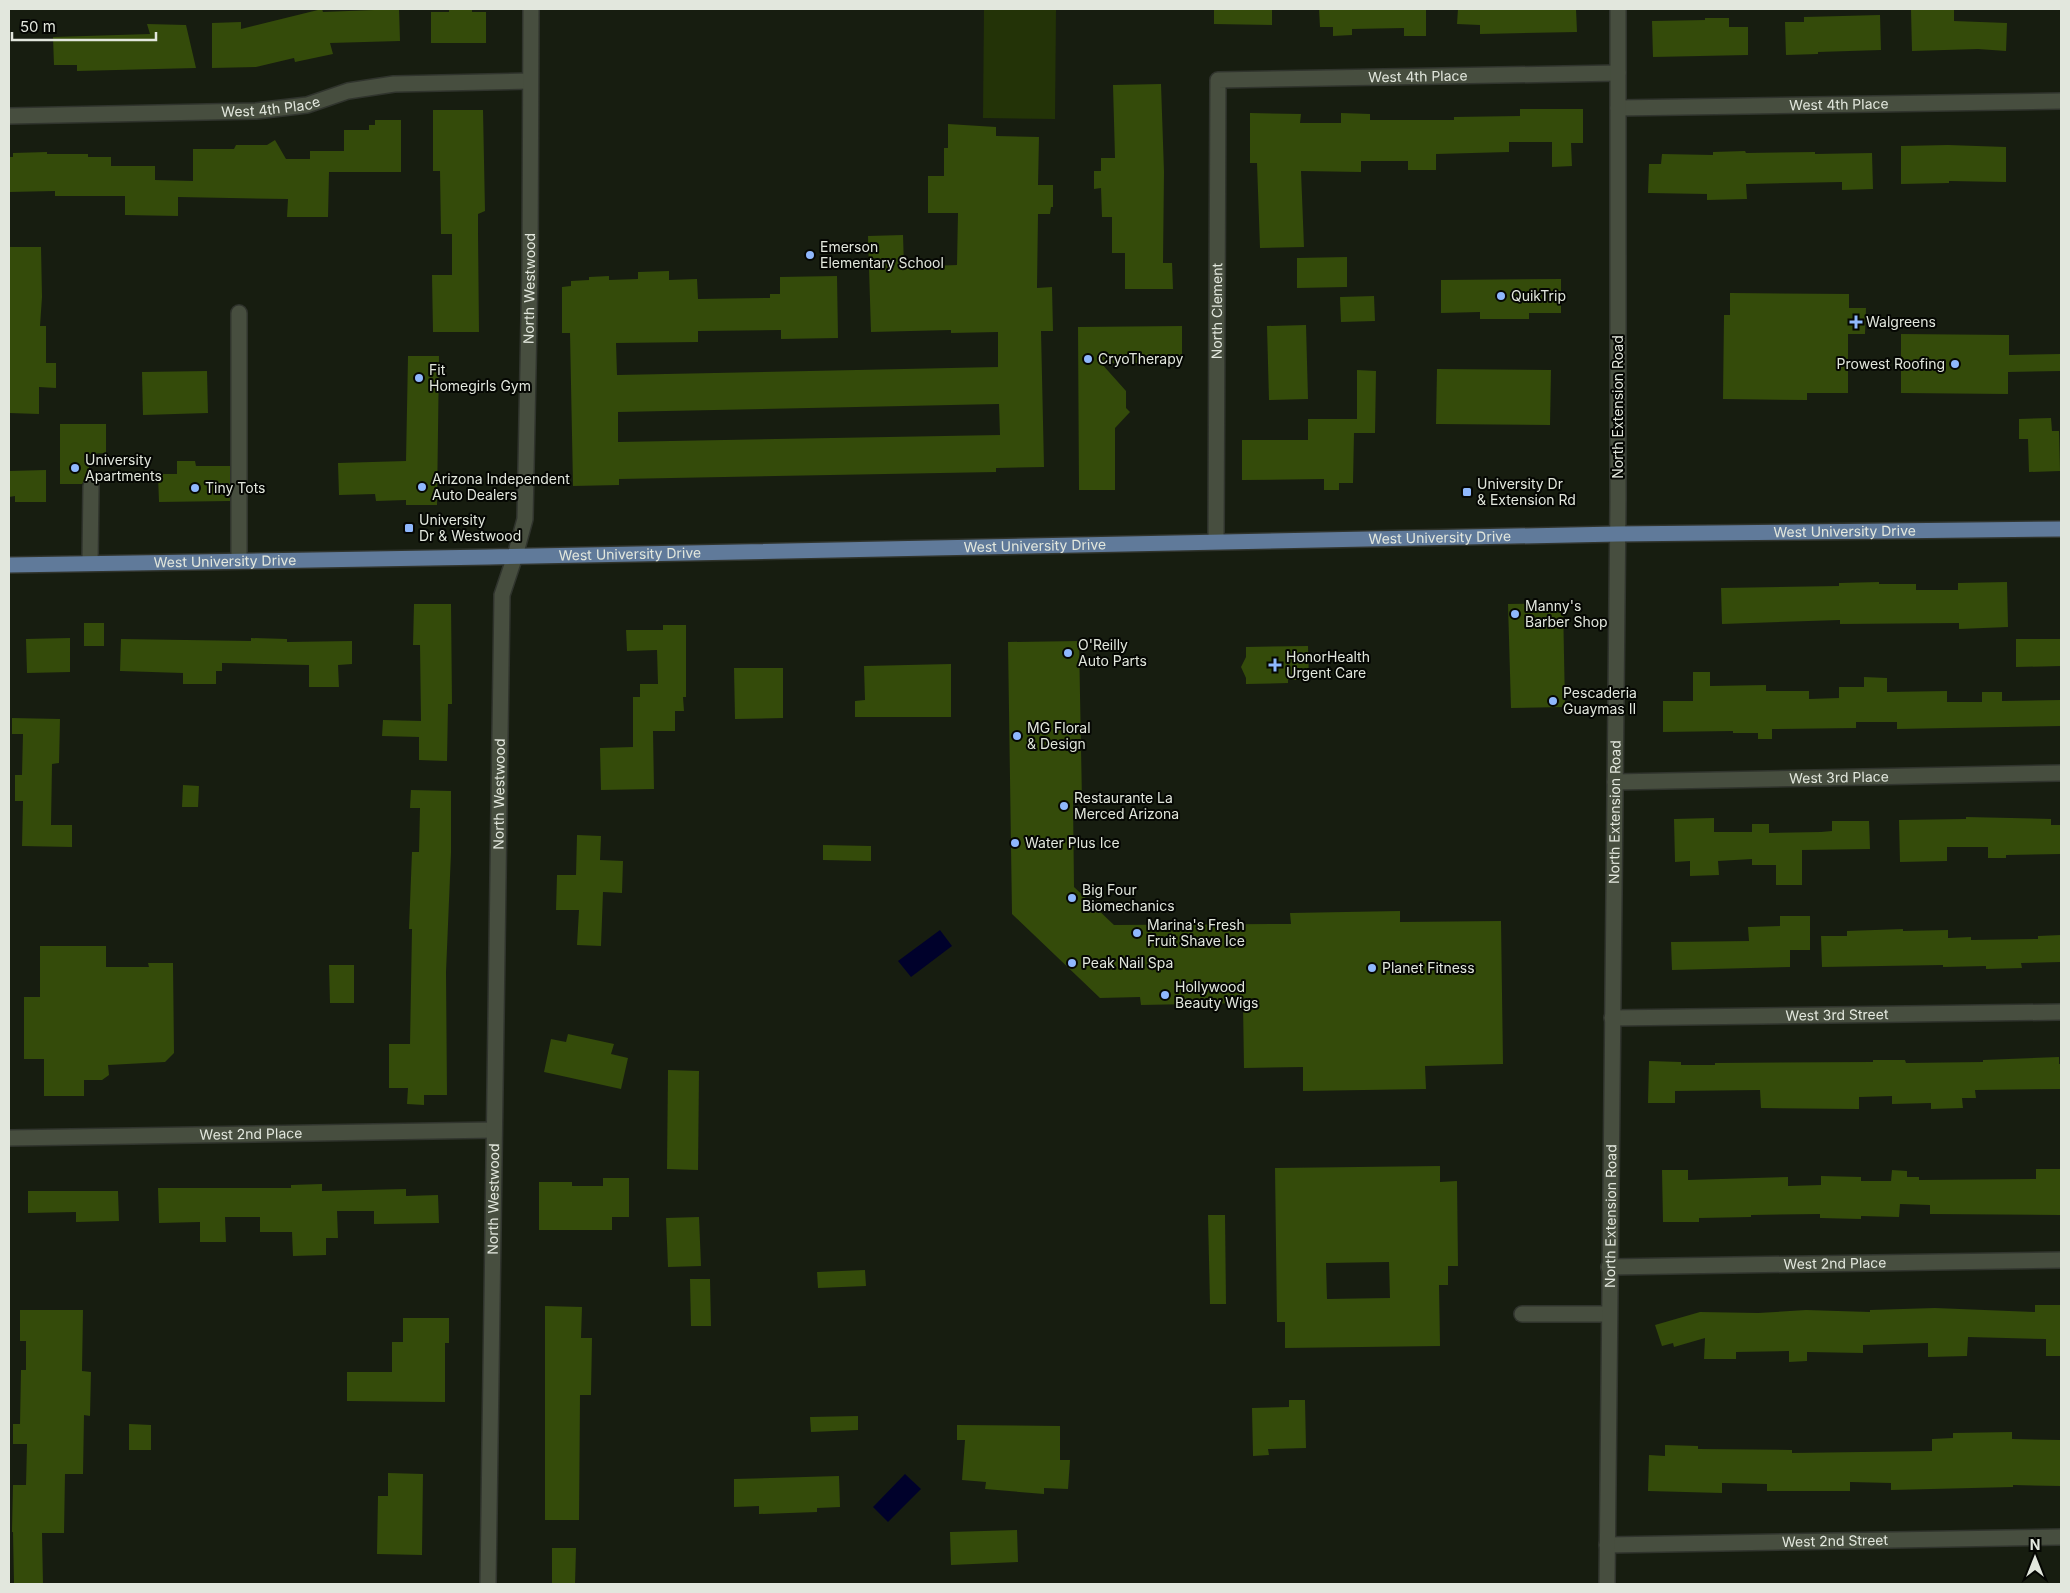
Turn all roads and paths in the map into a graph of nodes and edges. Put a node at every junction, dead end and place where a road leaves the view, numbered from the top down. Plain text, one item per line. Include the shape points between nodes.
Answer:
1 (531, 9) edge
2 (1618, 9) edge
3 (1618, 73) junction
4 (1218, 80) joint
5 (530, 81) junction
6 (2061, 101) edge
7 (1618, 108) junction
8 (9, 116) edge
9 (239, 313) dead end
10 (91, 486) dead end
11 (2061, 529) edge
12 (1617, 534) junction
13 (1216, 541) junction
14 (515, 556) junction
15 (239, 561) junction
16 (90, 563) junction
17 (9, 565) edge
18 (2061, 773) edge
19 (1615, 782) junction
20 (2061, 1012) edge
21 (1612, 1018) junction
22 (494, 1130) junction
23 (9, 1138) edge
24 (2061, 1260) edge
25 (1609, 1266) junction
26 (1522, 1314) dead end
27 (1609, 1314) junction
28 (2061, 1538) edge
29 (1607, 1544) junction
30 (488, 1584) edge
31 (1607, 1584) edge

1 - 5 street, North Westwood
2 - 3 street, North Extension Road
3 - 4 street, West 4th Place
3 - 7 street, North Extension Road
4 - 13 street, North Clement
5 - 8 street, West 4th Place via 394,84 348,91 307,105 256,112
5 - 14 street, North Westwood via 525,519
6 - 7 street, West 4th Place
7 - 12 street, North Extension Road
9 - 15 street
10 - 16 street
11 - 12 main road, West University Drive
12 - 13 main road, West University Drive
12 - 19 street, North Extension Road
13 - 14 main road, West University Drive
14 - 15 main road, West University Drive
14 - 22 street, North Westwood via 502,595
15 - 16 main road, West University Drive
16 - 17 main road, West University Drive
18 - 19 street, West 3rd Place
19 - 21 street, North Extension Road
20 - 21 street, West 3rd Street
21 - 25 street, North Extension Road
22 - 23 street, West 2nd Place
22 - 30 street, North Westwood
24 - 25 street, West 2nd Place
25 - 27 street, North Extension Road
26 - 27 street
27 - 29 street, North Extension Road
28 - 29 street, West 2nd Street
29 - 31 street, North Extension Road

